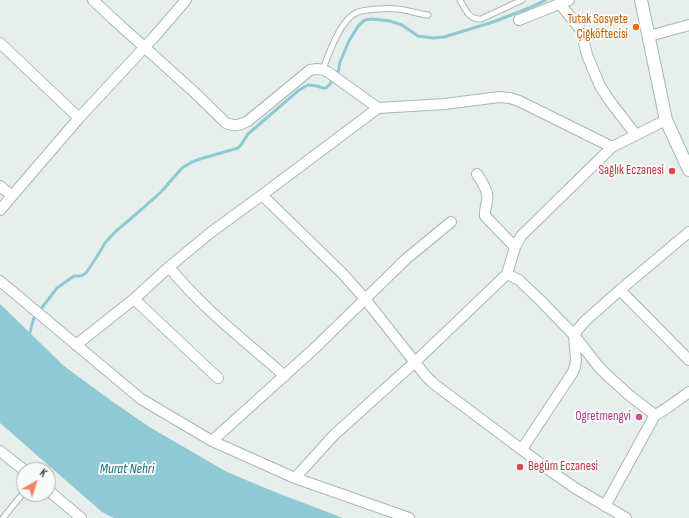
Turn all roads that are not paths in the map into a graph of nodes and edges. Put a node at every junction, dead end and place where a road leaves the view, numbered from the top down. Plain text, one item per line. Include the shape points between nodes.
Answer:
1 (93, 0) edge
2 (186, 0) edge
3 (460, 0) edge
4 (522, 0) edge
5 (641, 0) edge
6 (565, 2) edge
7 (428, 15) dead end
8 (519, 20) dead end
9 (689, 25) edge
10 (648, 36) junction
11 (0, 43) edge
12 (144, 47) junction
13 (325, 70) junction
14 (378, 108) junction
15 (79, 118) junction
16 (666, 120) junction
17 (636, 135) junction
18 (612, 147) junction
19 (689, 170) edge
20 (477, 174) dead end
21 (0, 186) edge
22 (262, 195) junction
23 (12, 196) junction
24 (0, 210) edge
25 (451, 222) dead end
26 (689, 232) edge
27 (515, 247) junction
28 (169, 267) junction
29 (507, 274) junction
30 (0, 281) edge
31 (620, 290) junction
32 (134, 299) junction
33 (365, 299) junction
34 (574, 335) junction
35 (76, 345) junction
36 (594, 360) junction
37 (689, 360) edge
38 (415, 362) junction
39 (573, 372) junction
40 (285, 376) junction
41 (218, 378) dead end
42 (689, 392) edge
43 (655, 415) junction
44 (212, 441) junction
45 (522, 449) junction
46 (0, 451) edge
47 (16, 464) edge
48 (295, 478) junction
49 (56, 497) edge
50 (16, 502) edge
51 (605, 506) junction
52 (3, 518) edge
53 (82, 518) edge
54 (410, 518) edge
55 (626, 518) edge

1 - 12 street
2 - 12 street
3 - 4 lane via 474,19 481,19
5 - 10 main road
6 - 8 street
6 - 17 street via 580,29 587,55 600,86
7 - 13 lane via 397,9 354,14 347,20 330,49
9 - 10 street
10 - 16 main road
11 - 15 street
12 - 13 street via 226,123 233,126 248,121 310,70
12 - 15 street
13 - 14 street
14 - 18 street via 510,98
14 - 22 street
15 - 23 street
16 - 17 street
16 - 19 main road
17 - 18 street
18 - 27 street via 521,236
20 - 27 street via 487,192 485,216
21 - 23 street
22 - 28 street
22 - 33 street
23 - 24 street
25 - 33 street via 413,253
26 - 31 street
27 - 29 street
28 - 32 street
28 - 40 street via 199,301
29 - 34 street via 519,280
29 - 38 street
30 - 35 street
31 - 34 street via 585,321
31 - 37 street
32 - 35 street
32 - 41 street
33 - 38 street
33 - 40 street
34 - 36 street
34 - 39 street via 576,360
35 - 44 street via 141,399
36 - 39 street via 588,361
36 - 43 street via 629,395
38 - 45 street via 434,384
38 - 48 street via 334,435
39 - 45 street
40 - 44 street
42 - 43 street
43 - 51 street
44 - 48 street
45 - 51 street via 575,488
46 - 47 street
48 - 54 street
49 - 53 street
50 - 52 lane
51 - 55 street

